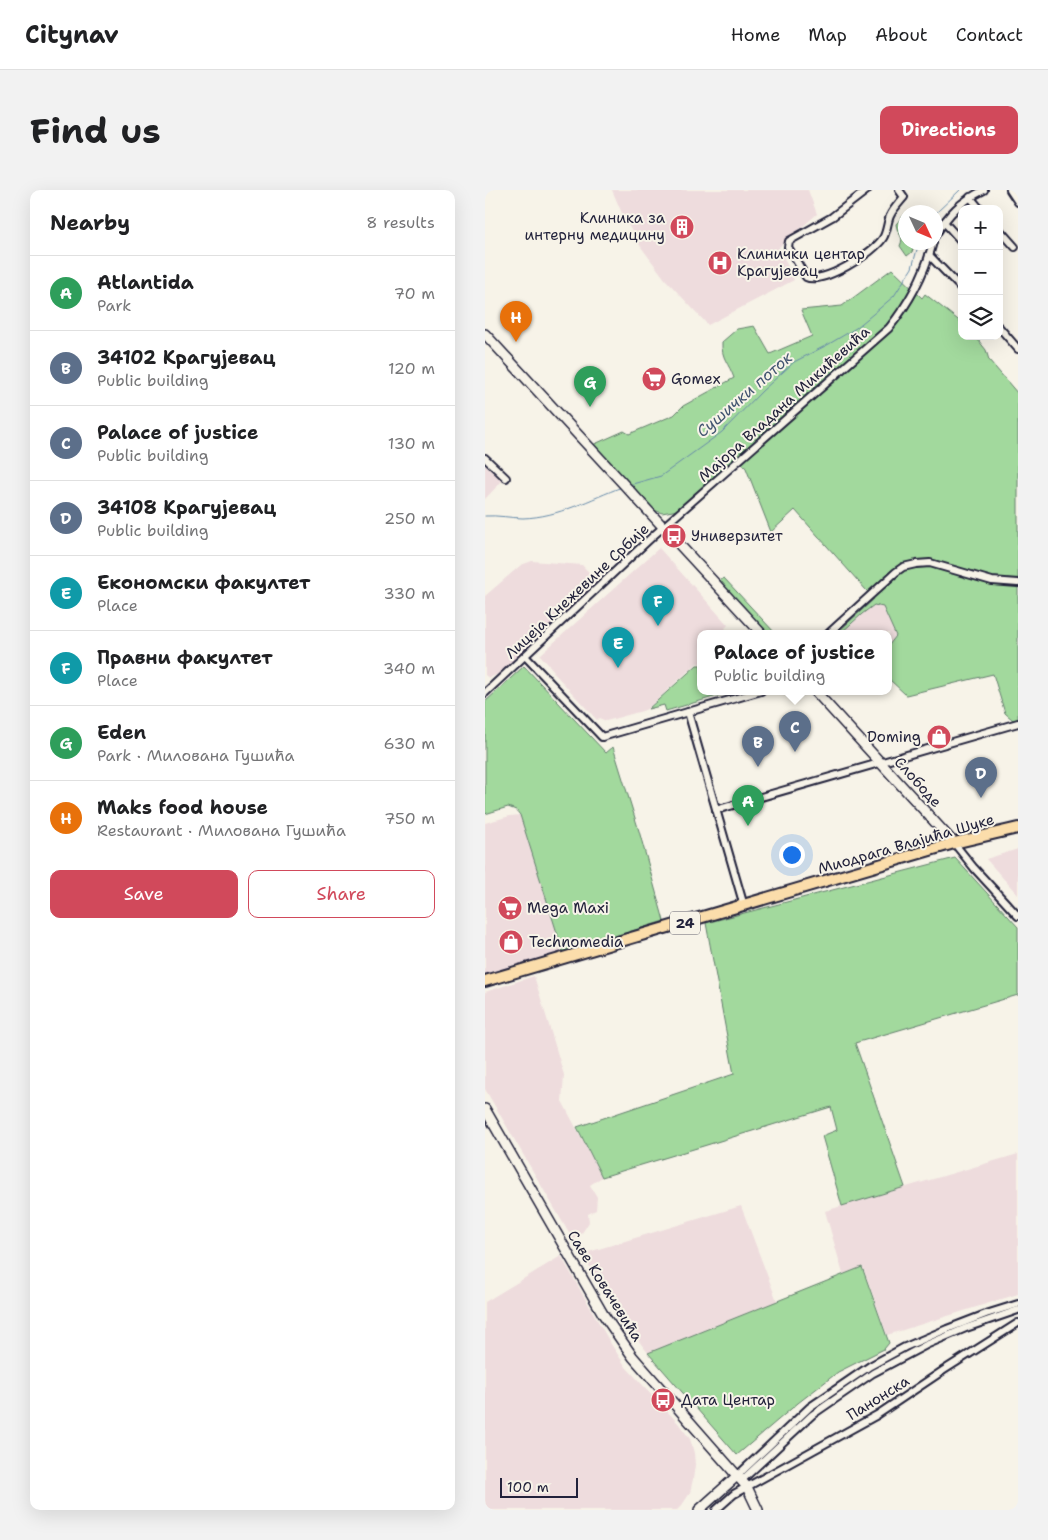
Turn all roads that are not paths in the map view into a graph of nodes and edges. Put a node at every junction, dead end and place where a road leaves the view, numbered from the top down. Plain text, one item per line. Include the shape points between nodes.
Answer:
1 (867, 190) edge
2 (899, 190) edge
3 (984, 190) edge
4 (1010, 190) edge
5 (971, 197) junction
6 (1018, 202) edge
7 (978, 205) edge
8 (944, 222) joint
9 (1003, 234) edge
10 (958, 238) edge
11 (1015, 247) dead end
12 (931, 250) edge
13 (929, 256) junction
14 (958, 285) edge
15 (1003, 332) edge
16 (485, 334) edge
17 (1018, 349) edge
18 (485, 458) edge
19 (506, 478) dead end
20 (663, 528) junction
21 (1018, 583) edge
22 (758, 630) edge
23 (832, 630) edge
24 (525, 656) junction
25 (485, 693) edge
26 (747, 695) edge
27 (819, 695) edge
28 (688, 712) junction
29 (1018, 722) edge
30 (881, 762) junction
31 (716, 810) junction
32 (1018, 828) edge
33 (954, 844) junction
34 (744, 906) junction
35 (1018, 916) edge
36 (485, 981) edge
37 (485, 1109) edge
38 (1018, 1304) edge
39 (1018, 1310) edge
40 (1018, 1323) edge
41 (742, 1481) junction
42 (699, 1510) edge
43 (708, 1510) edge
44 (716, 1510) edge
45 (758, 1510) edge

1 - 2 street via 832,217 789,241 788,247 806,277 814,279 845,268 877,245 891,215 904,197
3 - 5 street
4 - 6 street
5 - 7 street
5 - 8 street via 955,208
8 - 10 street
9 - 11 street
12 - 13 street, Мајора Владана Микићевића
13 - 14 street
13 - 20 street, Мајора Владана Микићевића via 903,309 889,328
15 - 17 street
16 - 20 street
18 - 19 street
20 - 22 street
20 - 24 street, Лицеја Кнежевине Србије
21 - 23 street via 992,581 930,564 909,565 889,577
24 - 25 street, Лицеја Кнежевине Србије
24 - 28 street via 602,737
26 - 28 street
27 - 30 street, Слободе
28 - 31 street
29 - 30 street
30 - 31 street
30 - 33 street, Слободе
31 - 34 street
32 - 33 main road, Миодрага Влајића Шуке / 24
33 - 34 main road, Миодрага Влајића Шуке / 24
33 - 35 street, Слободе
34 - 36 main road, Миодрага Влајића Шуке / 24
37 - 41 street, Саве Ковачевића via 615,1333
38 - 41 street via 947,1328 870,1366 810,1407
39 - 41 street via 926,1345 873,1373 812,1415
40 - 41 street, Панонска via 877,1415
41 - 42 street
41 - 43 street
41 - 44 street via 734,1494
41 - 45 street, Саве Ковачевића

